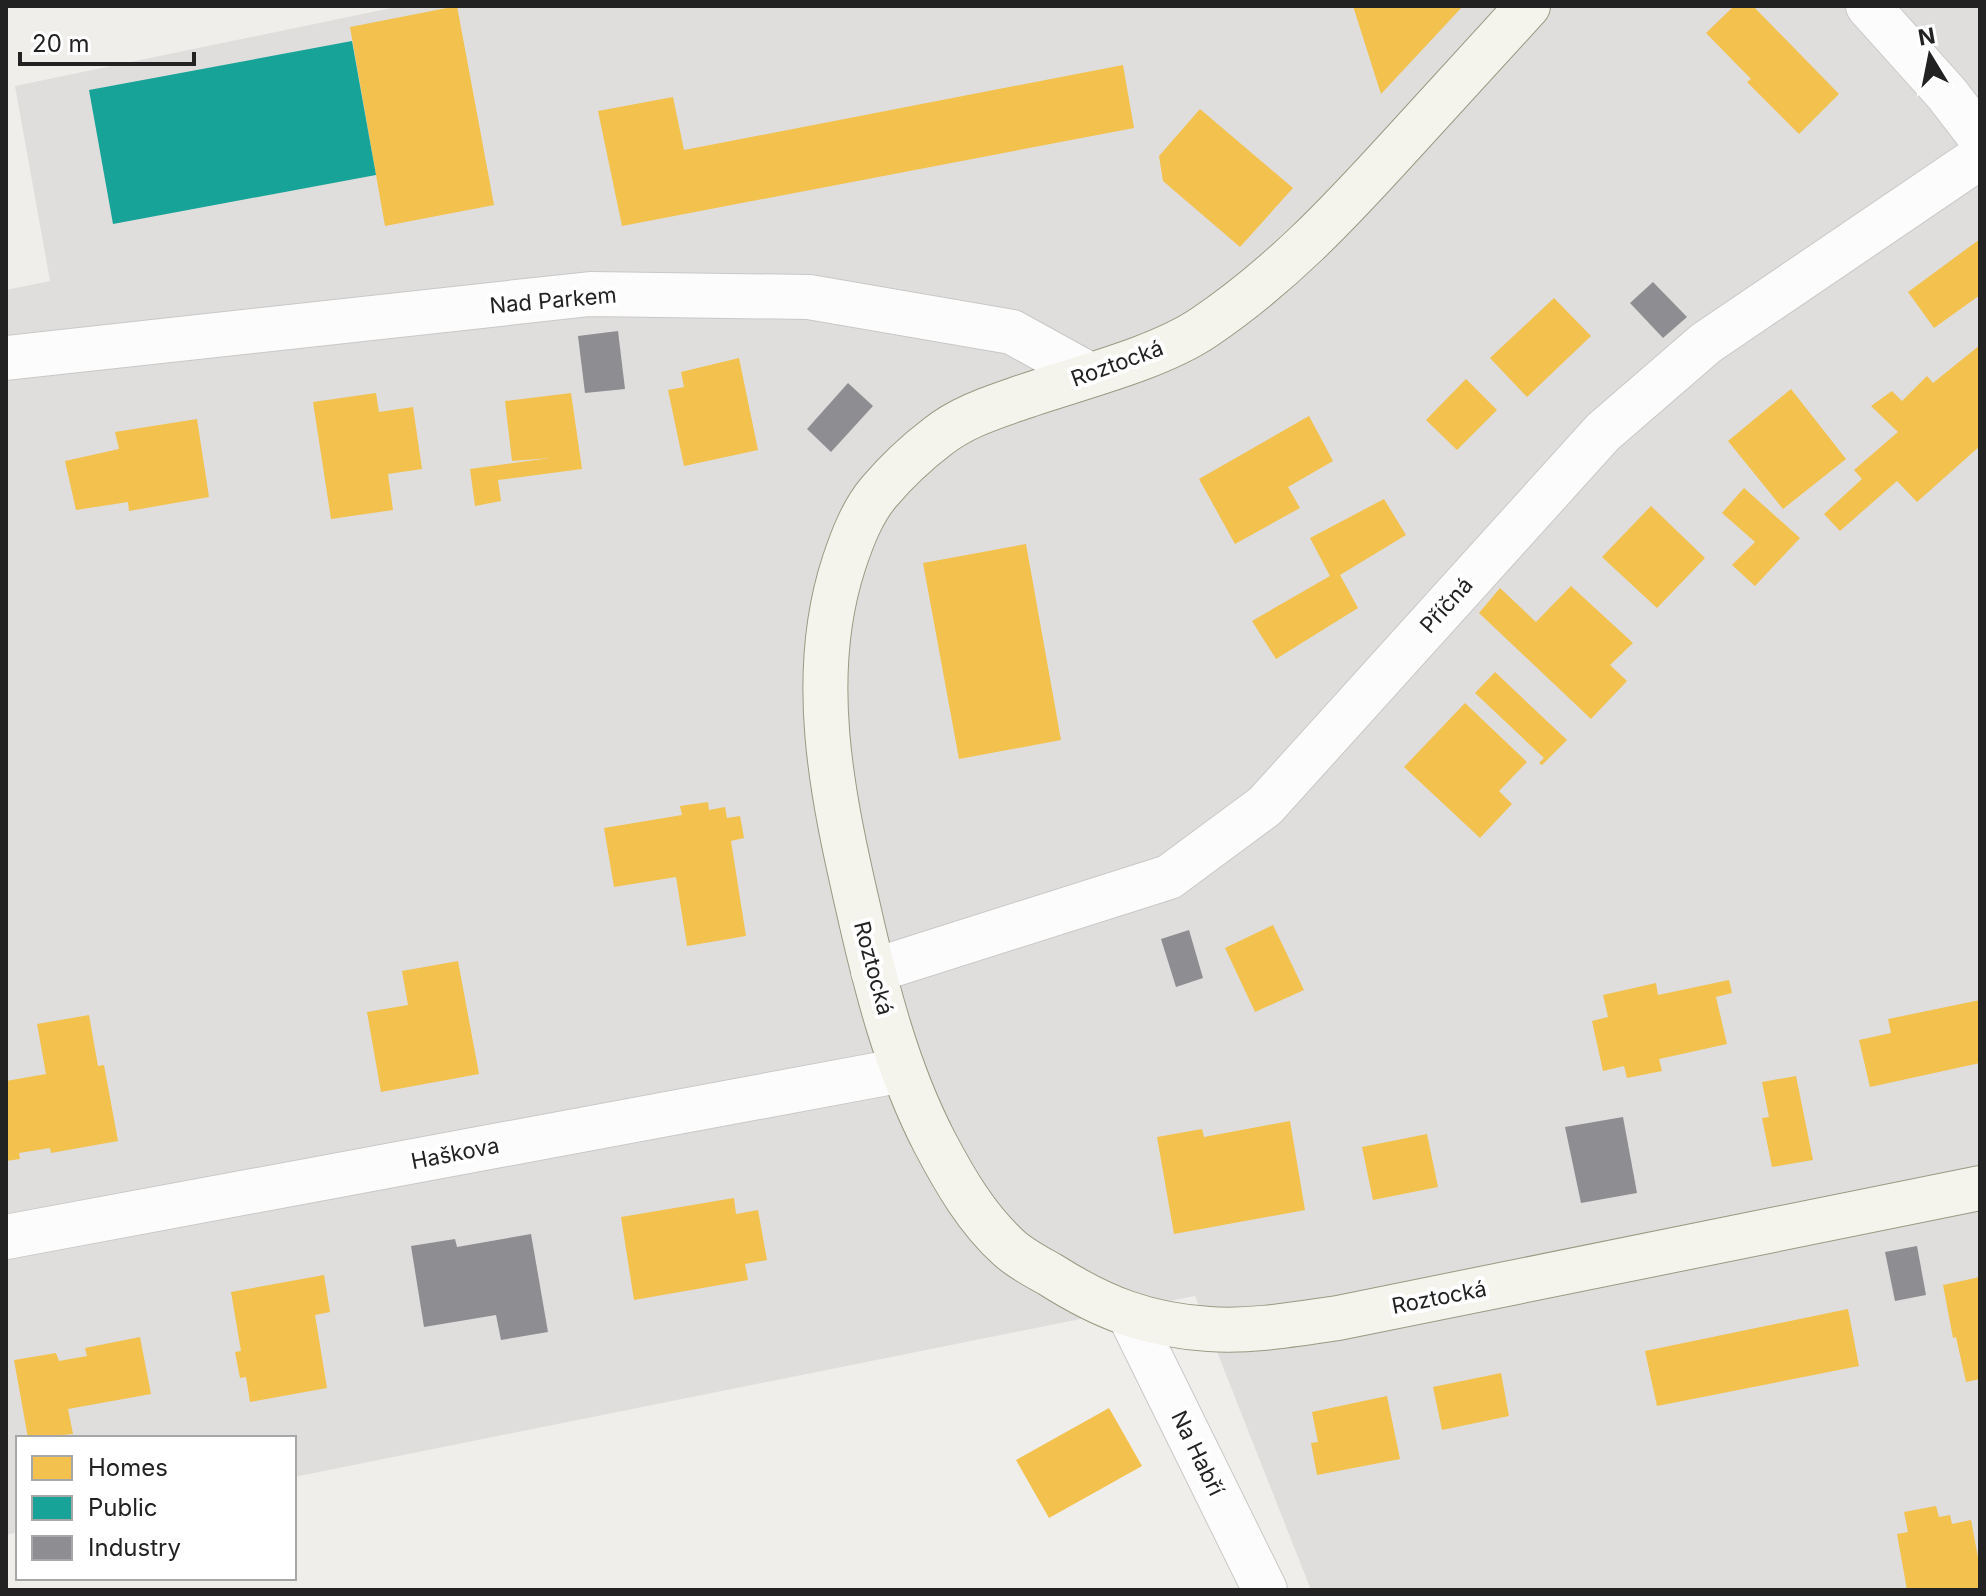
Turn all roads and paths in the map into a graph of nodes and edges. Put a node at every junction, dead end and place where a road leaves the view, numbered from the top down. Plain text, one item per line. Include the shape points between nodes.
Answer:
1 (1528, 6) edge
2 (1868, 6) edge
3 (1980, 137) edge
4 (1980, 157) edge
5 (6, 358) edge
6 (1088, 374) junction
7 (873, 971) junction
8 (903, 1070) junction
9 (1980, 1188) edge
10 (6, 1237) edge
11 (1130, 1316) junction
12 (1265, 1590) edge

1 - 6 street, Roztocká via 1325,229 1260,287 1198,331
2 - 3 street
4 - 7 street, Příčná via 1706,343 1603,432 1265,806 1169,877
5 - 6 street, Nad Parkem via 590,294 809,297 1012,332
6 - 7 street, Roztocká via 966,416 936,437 876,495 853,536 826,635 825,707 831,773
7 - 8 street, Roztocká
8 - 10 street, Haškova
8 - 11 street, Roztocká via 955,1182 1012,1251 1088,1298
9 - 11 street, Roztocká via 1338,1318 1215,1330
11 - 12 street, Na Habří

